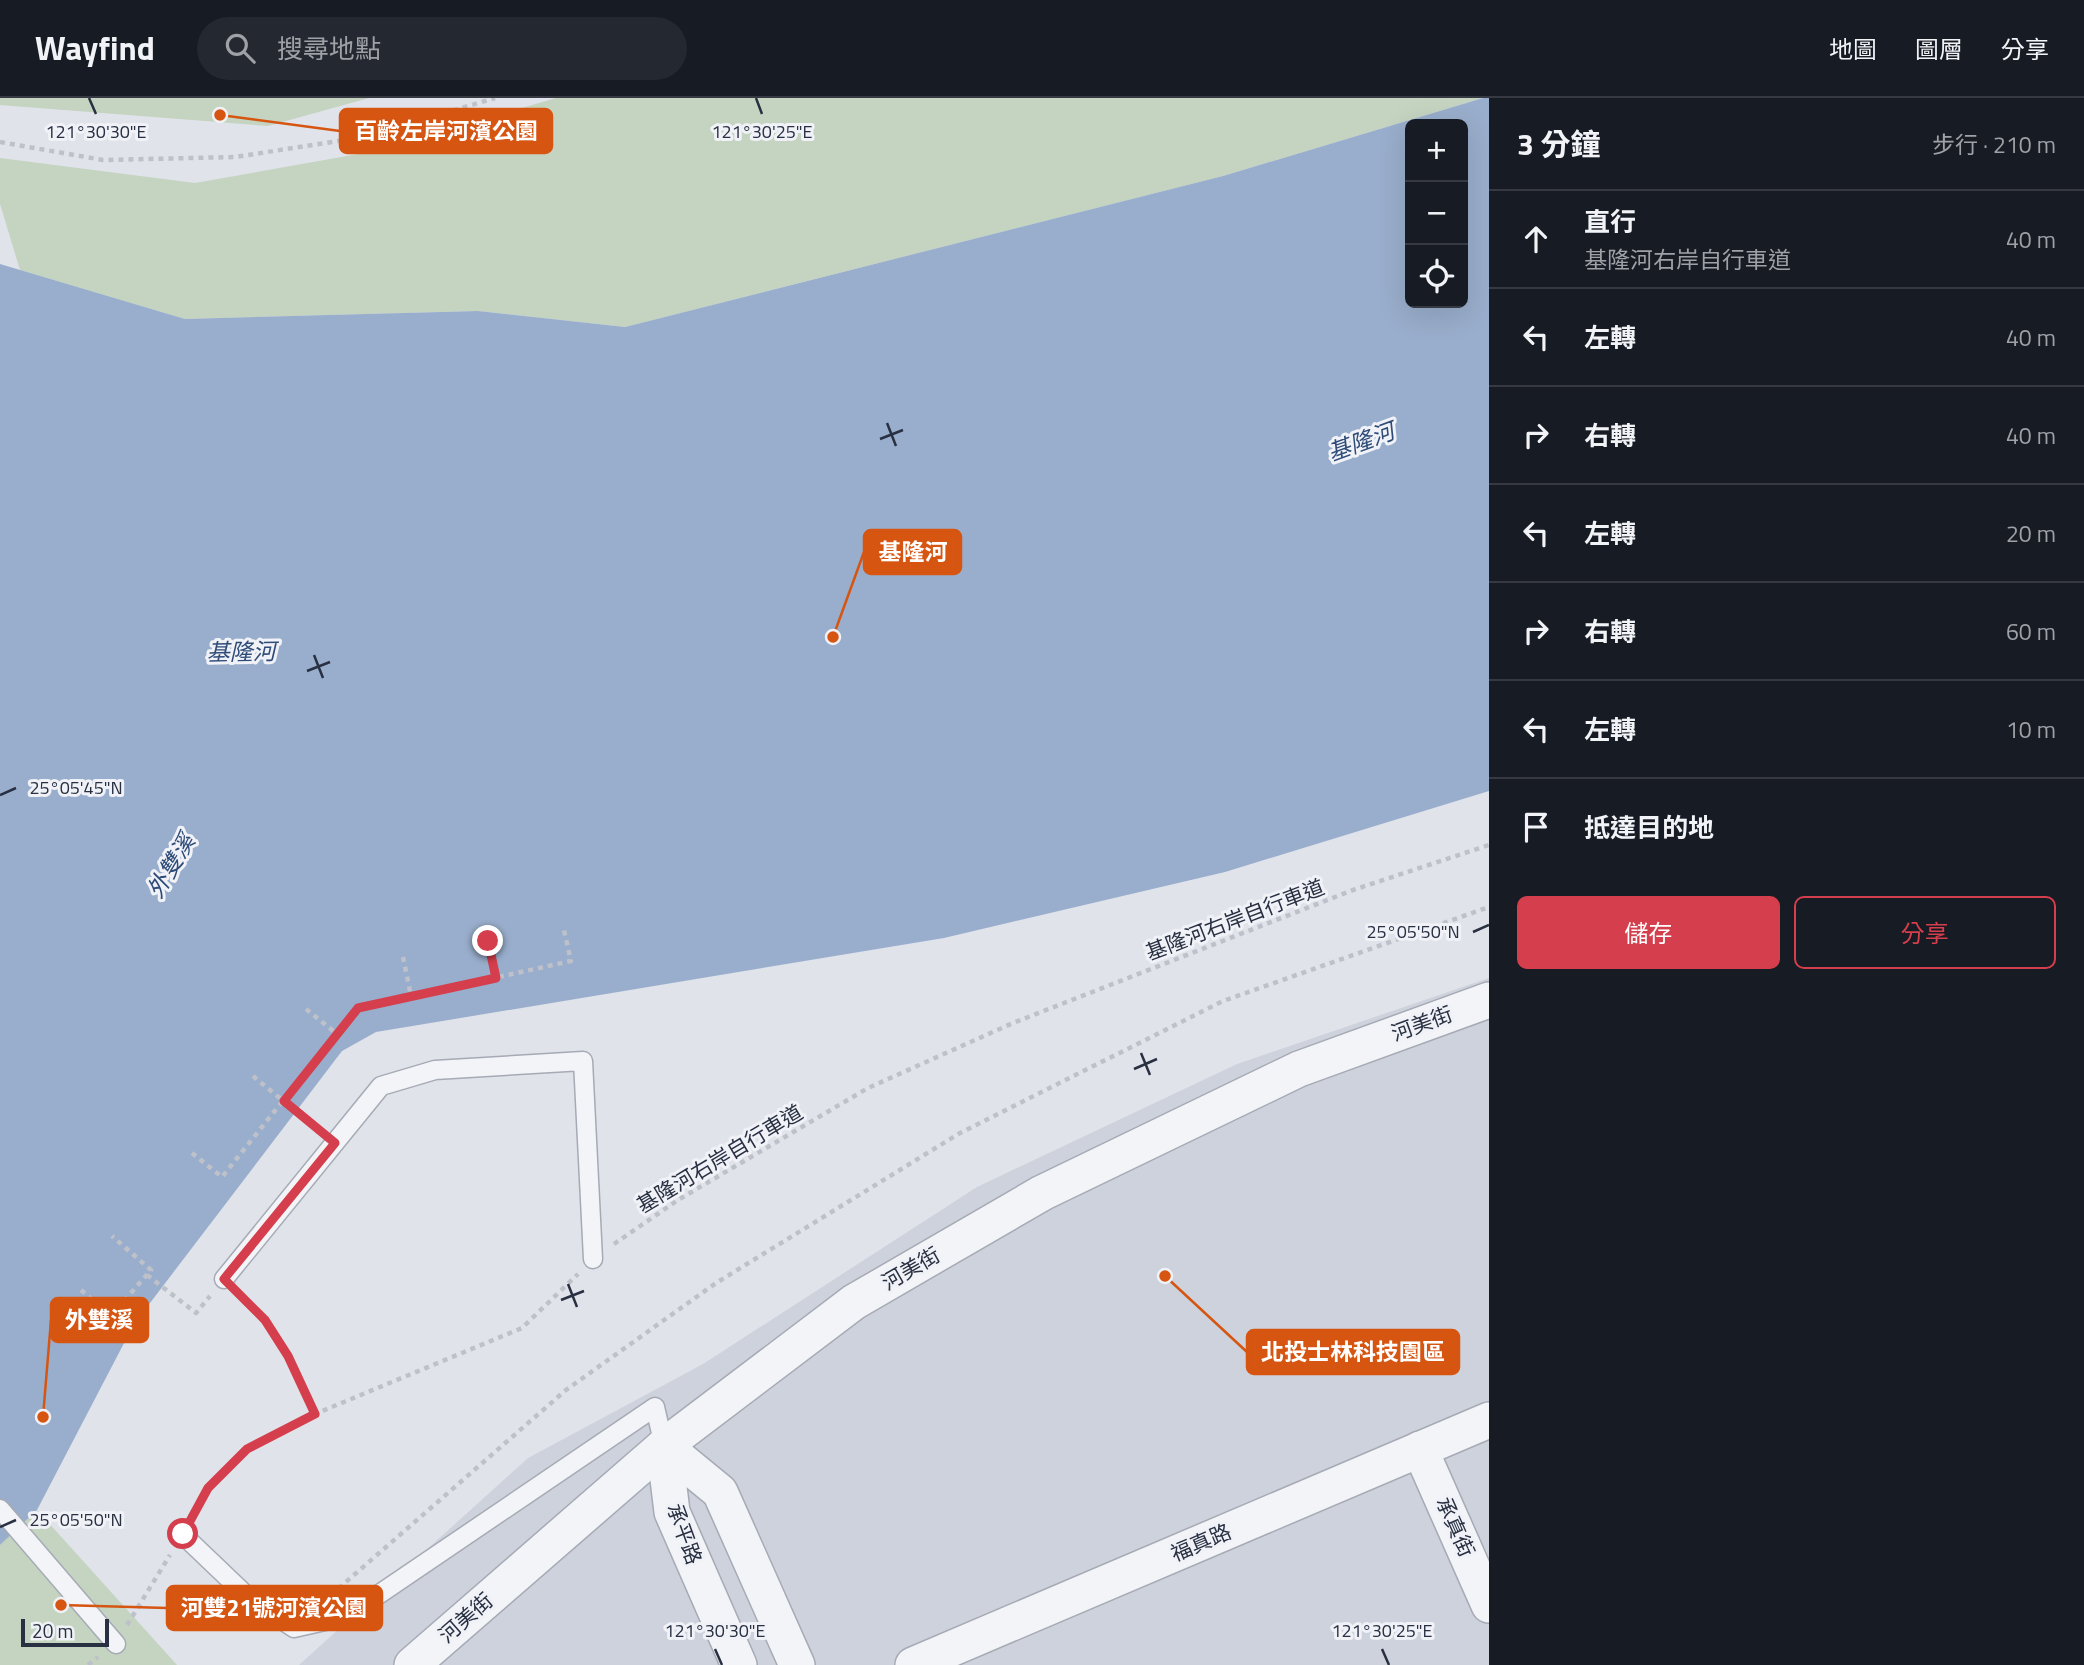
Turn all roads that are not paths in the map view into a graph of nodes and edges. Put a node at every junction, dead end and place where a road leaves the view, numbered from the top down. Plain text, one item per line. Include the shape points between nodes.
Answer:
1 (1489, 1000) edge
2 (593, 1259) road end
3 (224, 1279) road end
4 (1489, 1420) edge
5 (664, 1446) junction
6 (1420, 1449) junction
7 (0, 1509) edge
8 (183, 1534) road end
9 (1489, 1605) edge
10 (116, 1644) road end
11 (412, 1665) edge
12 (739, 1665) edge
13 (797, 1665) edge
14 (913, 1665) edge

1 - 5 street, 河美街 via 1298,1069 1042,1193 854,1302
2 - 3 lane via 583,1061 435,1070 381,1086
4 - 6 street, 福真路
5 - 8 lane via 655,1407 347,1616 294,1628 249,1598
5 - 11 street, 河美街
5 - 12 street, 承平路 via 672,1511
5 - 13 street, 承平路 via 720,1492
6 - 9 street, 承真街
6 - 14 street, 福真路
7 - 10 lane

